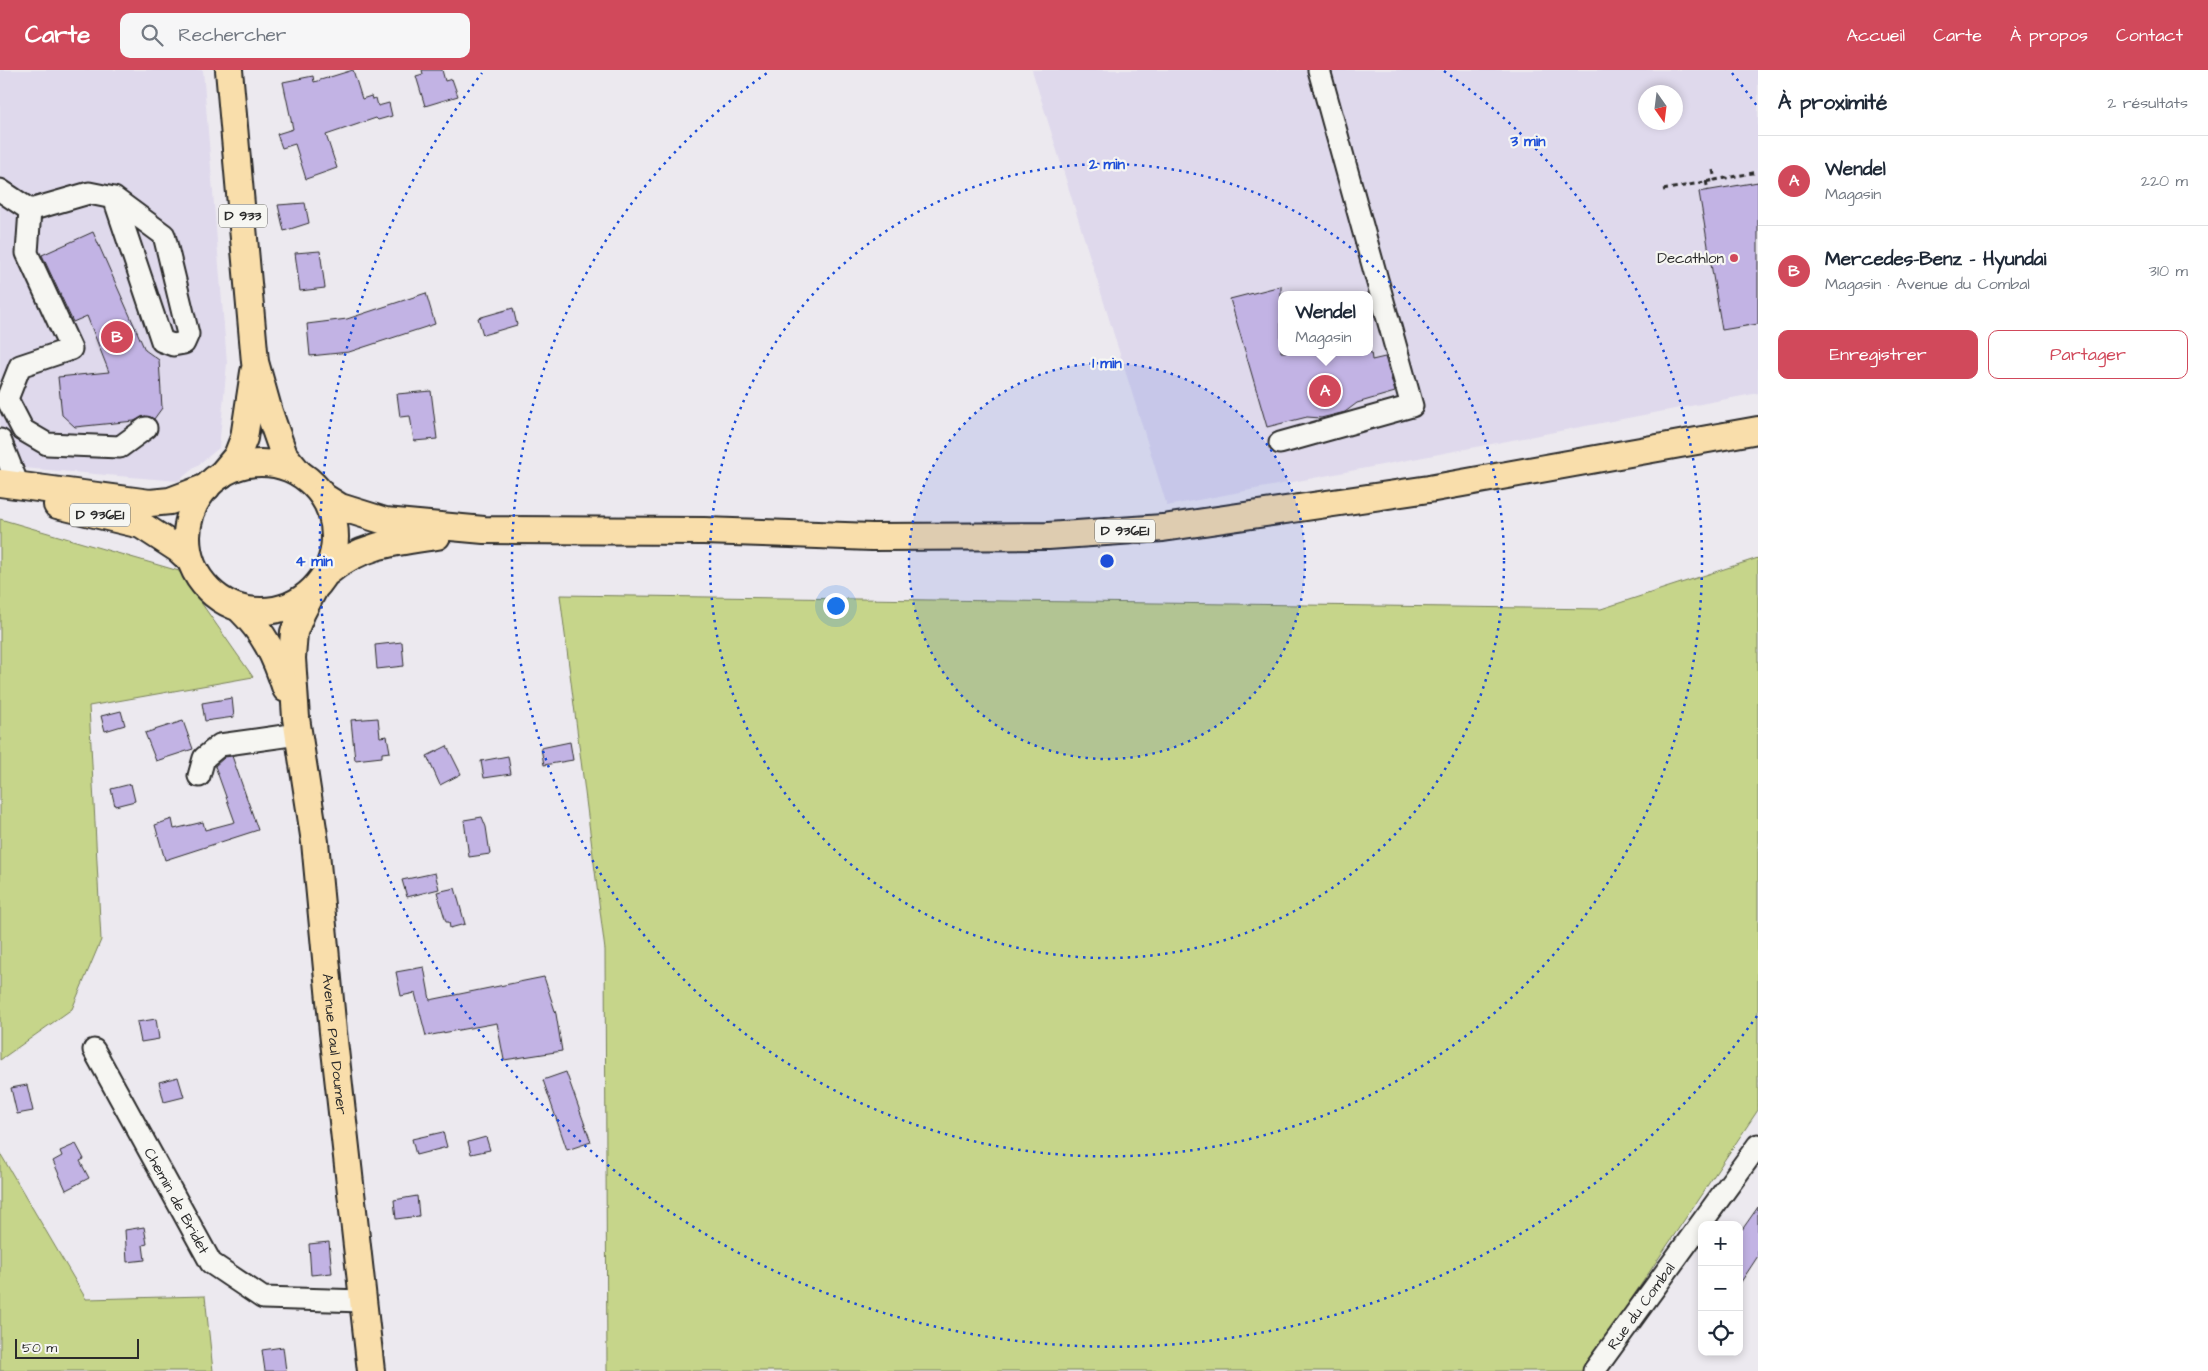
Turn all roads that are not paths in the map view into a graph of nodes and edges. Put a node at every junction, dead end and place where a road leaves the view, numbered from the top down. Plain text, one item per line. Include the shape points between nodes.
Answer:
1 (229, 70) edge
2 (1319, 70) edge
3 (0, 190) edge
4 (114, 198) junction
5 (30, 210) junction
6 (255, 362) junction
7 (146, 428) dead end
8 (1758, 430) edge
9 (0, 440) edge
10 (1280, 442) dead end
11 (299, 473) junction
12 (214, 481) junction
13 (6, 487) edge
14 (324, 498) junction
15 (484, 530) junction
16 (190, 560) junction
17 (320, 581) junction
18 (240, 608) junction
19 (297, 726) junction
20 (199, 776) dead end
21 (94, 1050) dead end
22 (1758, 1145) edge
23 (363, 1301) junction
24 (371, 1371) edge
25 (1594, 1371) edge

1 - 6 main road, D 933
2 - 10 street via 1412,406
3 - 5 street
4 - 4 street via 164,235 188,334 184,343 173,346 162,341
4 - 5 street via 89,193
5 - 7 street via 27,253 72,349 20,366 8,399 24,430 47,444 120,447
6 - 11 main road, D 933 via 284,455
6 - 12 main road, D 933 via 244,438 237,456
8 - 15 main road, D 936E1 via 1429,489 1153,529 1048,536 872,537 704,531
9 - 13 street
11 - 12 main road via 280,466 260,464 240,466
11 - 14 main road
12 - 13 main road, D 936E1 via 170,501 150,503
12 - 16 main road via 196,503 189,521 187,541
13 - 16 main road, D 936E1 via 44,502 141,525
14 - 15 main road, D 936E1 via 340,507 385,521
14 - 17 main road via 334,521 335,547
15 - 17 main road, D 936E1 via 385,544 344,559
16 - 18 main road via 201,581 218,598
17 - 18 main road via 297,603 279,610 259,612
17 - 19 main road via 294,632 292,658
18 - 19 main road via 266,639
19 - 20 street via 220,745 204,758
19 - 23 main road, Avenue Paul Doumer via 314,842
21 - 23 street, Chemin de Bridet via 211,1263 263,1298
22 - 25 street, Rue du Combal
23 - 24 main road, Avenue Paul Doumer

